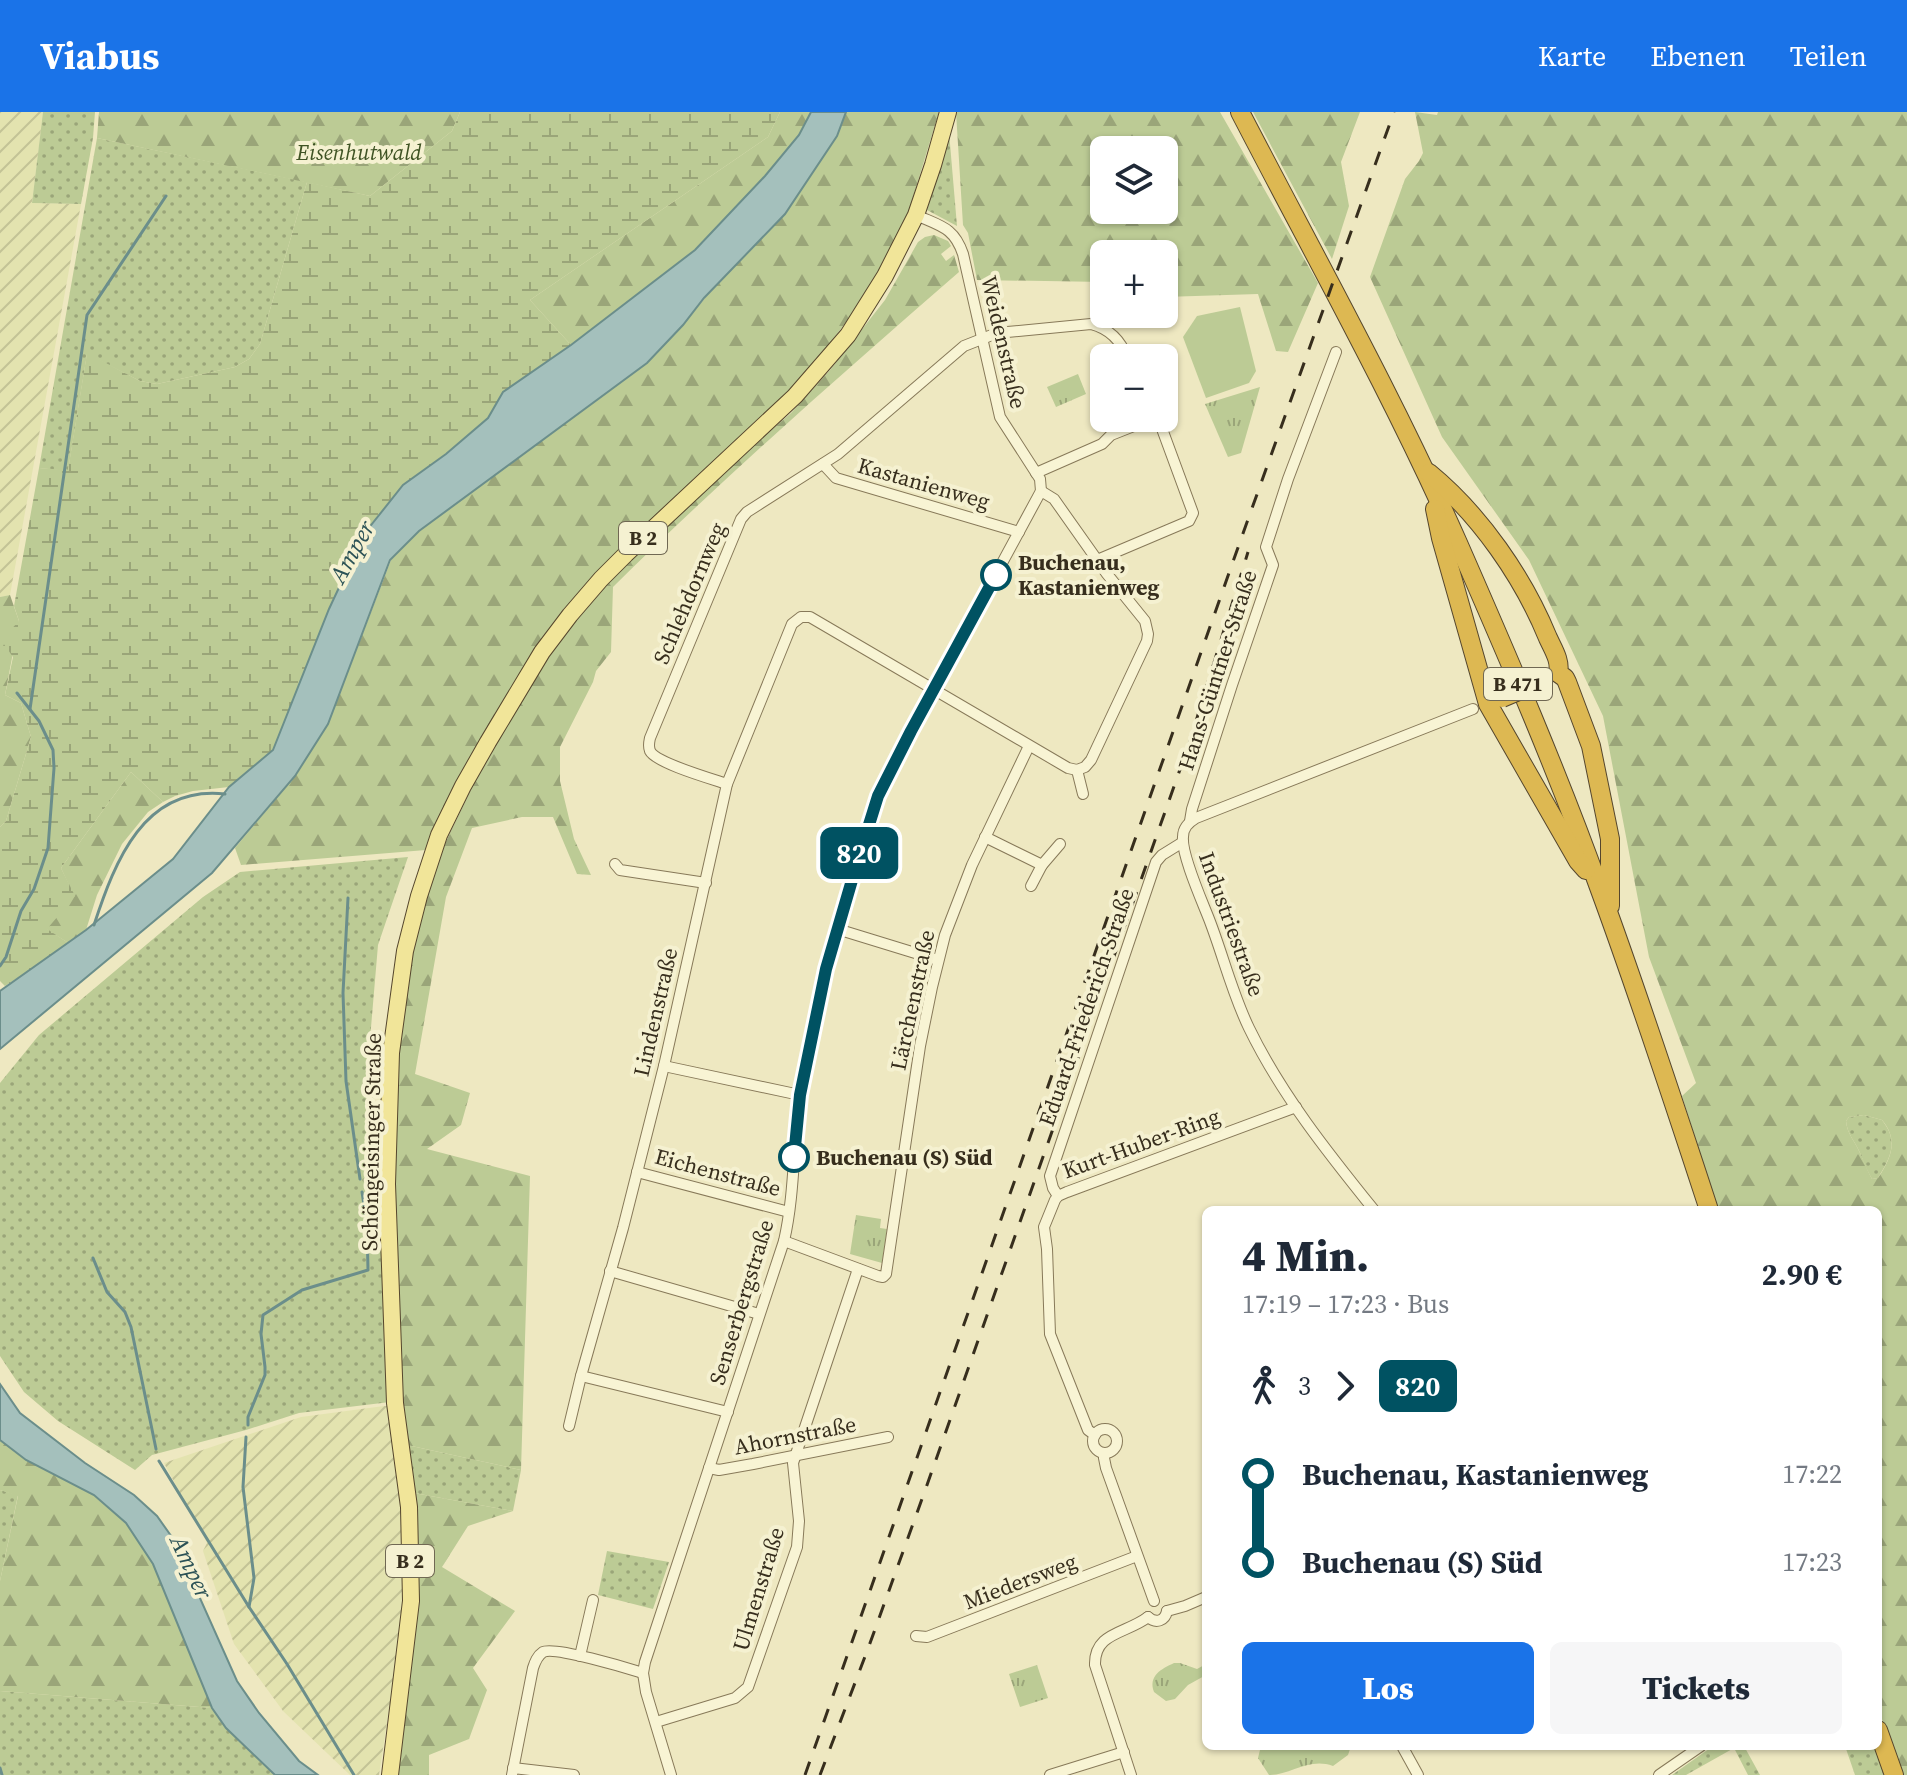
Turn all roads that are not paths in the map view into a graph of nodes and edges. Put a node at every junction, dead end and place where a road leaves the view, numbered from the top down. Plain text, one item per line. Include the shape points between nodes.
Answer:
1 (948, 112) edge
2 (1240, 112) edge
3 (916, 215) junction
4 (982, 337) junction
5 (1121, 344) edge
6 (1336, 352) dead end
7 (1119, 432) edge
8 (1161, 432) edge
9 (823, 464) junction
10 (1036, 473) junction
11 (1427, 476) junction
12 (1041, 491) junction
13 (1019, 532) junction
14 (1097, 560) junction
15 (1550, 677) junction
16 (933, 690) junction
17 (1488, 704) junction
18 (1029, 746) junction
19 (1077, 770) junction
20 (727, 784) junction
21 (1083, 794) dead end
22 (1190, 821) junction
23 (985, 837) junction
24 (1183, 842) junction
25 (1060, 844) dead end
26 (615, 864) dead end
27 (1042, 865) junction
28 (706, 883) junction
29 (1031, 886) dead end
30 (1599, 887) junction
31 (1610, 915) junction
32 (837, 929) junction
33 (938, 960) junction
34 (664, 1066) junction
35 (800, 1095) junction
36 (1296, 1107) junction
37 (637, 1172) junction
38 (1058, 1196) junction
39 (1371, 1206) edge
40 (1708, 1206) edge
41 (789, 1212) junction
42 (784, 1241) junction
43 (858, 1269) junction
44 (610, 1271) junction
45 (759, 1314) junction
46 (581, 1376) junction
47 (728, 1412) junction
48 (569, 1426) dead end
49 (1095, 1435) junction
50 (888, 1437) dead end
51 (1105, 1453) junction
52 (796, 1457) junction
53 (709, 1468) junction
54 (1137, 1556) junction
55 (1202, 1599) edge
56 (593, 1600) dead end
57 (1154, 1601) junction
58 (1167, 1611) junction
59 (1148, 1617) junction
60 (916, 1636) dead end
61 (580, 1656) junction
62 (643, 1673) junction
63 (656, 1722) junction
64 (1882, 1741) edge
65 (1404, 1750) edge
66 (1695, 1750) edge
67 (1124, 1752) junction
68 (512, 1772) edge
69 (1413, 1773) edge
70 (390, 1775) edge
71 (574, 1775) edge
72 (671, 1775) edge
73 (1050, 1775) edge
74 (1131, 1775) edge
75 (1659, 1775) edge
76 (1894, 1775) edge

1 - 3 main road, Schöngeisinger Straße / B 2
2 - 11 highway, B 471
3 - 4 street, Weidenstraße via 959,241
3 - 70 main road, Schöngeisinger Straße / B 2 via 867,307 825,363 570,615 514,697 439,835 405,951 391,1053 387,1184 395,1403 409,1507 411,1601
4 - 5 street via 1088,324
4 - 9 street, Schlehdornweg via 964,346
4 - 10 street, Weidenstraße via 1000,417
6 - 22 street, Hans-Güntner-Straße via 1266,547 1273,565
7 - 10 street
8 - 14 street via 1193,513 1189,521
9 - 13 street, Kastanienweg via 836,478
9 - 20 street, Schlehdornweg via 741,519 650,738 649,750 657,758
10 - 12 street, Weidenstraße
11 - 15 highway via 1449,489 1513,572 1560,665
11 - 17 highway
11 - 30 highway, B 471 via 1523,695
12 - 13 street, Senserbergstraße
12 - 14 street, Weidenstraße via 1054,499
13 - 16 street, Senserbergstraße
14 - 19 street, Weidenstraße via 1142,616 1148,634 1091,760
15 - 17 highway, bridge
15 - 31 highway via 1565,678 1591,746 1610,839
16 - 18 street
16 - 20 street, Lindenstraße via 810,617 801,617 792,624
16 - 32 street, Senserbergstraße via 878,796
17 - 22 street
17 - 30 highway via 1578,861
18 - 19 street
18 - 23 street, Lärchenstraße
19 - 21 street
20 - 28 street, Lindenstraße
22 - 24 street, Industriestraße
23 - 27 street
23 - 33 street, Lärchenstraße
24 - 36 street, Industriestraße via 1248,1026
24 - 38 street, Eduard-Friederich-Straße via 1156,862 1050,1176
25 - 27 street
26 - 28 street via 620,870
27 - 29 street
28 - 34 street, Lindenstraße
30 - 31 highway, B 471
31 - 40 highway, B 471
32 - 33 street
32 - 35 street, Senserbergstraße
33 - 43 street, Lärchenstraße via 920,1046 888,1270 883,1277
34 - 35 street
34 - 37 street, Lindenstraße
35 - 41 street, Senserbergstraße
36 - 38 street, Kurt-Huber-Ring
36 - 39 street, Industriestraße
37 - 41 street, Eichenstraße
37 - 44 street, Lindenstraße
38 - 49 street, Kurt-Huber-Ring via 1044,1227 1050,1334 1088,1430
41 - 42 street, Senserbergstraße
42 - 43 street
42 - 45 street, Senserbergstraße
43 - 52 street, Ulmenstraße
44 - 45 street
44 - 46 street, Lindenstraße
45 - 47 street, Senserbergstraße
46 - 47 street
46 - 48 street, Lindenstraße
47 - 53 street, Senserbergstraße
49 - 51 street via 1095,1447
49 - 51 street via 1108,1429 1122,1443
50 - 52 street, Ahornstraße
51 - 54 street
52 - 53 street, Ahornstraße
52 - 63 street, Ulmenstraße via 797,1547 748,1687 735,1698
53 - 62 street, Senserbergstraße
54 - 57 street
54 - 60 street, Miedersweg via 927,1637
55 - 58 street
56 - 61 street
57 - 58 street
57 - 59 street via 1147,1607
58 - 59 street via 1160,1621
59 - 67 street via 1110,1636 1096,1650 1095,1665
61 - 62 street
61 - 68 street via 548,1650 535,1659
62 - 63 street, Senserbergstraße
63 - 72 street, Senserbergstraße
64 - 76 highway
65 - 69 street
66 - 75 street
67 - 73 street
67 - 74 street
68 - 71 street

